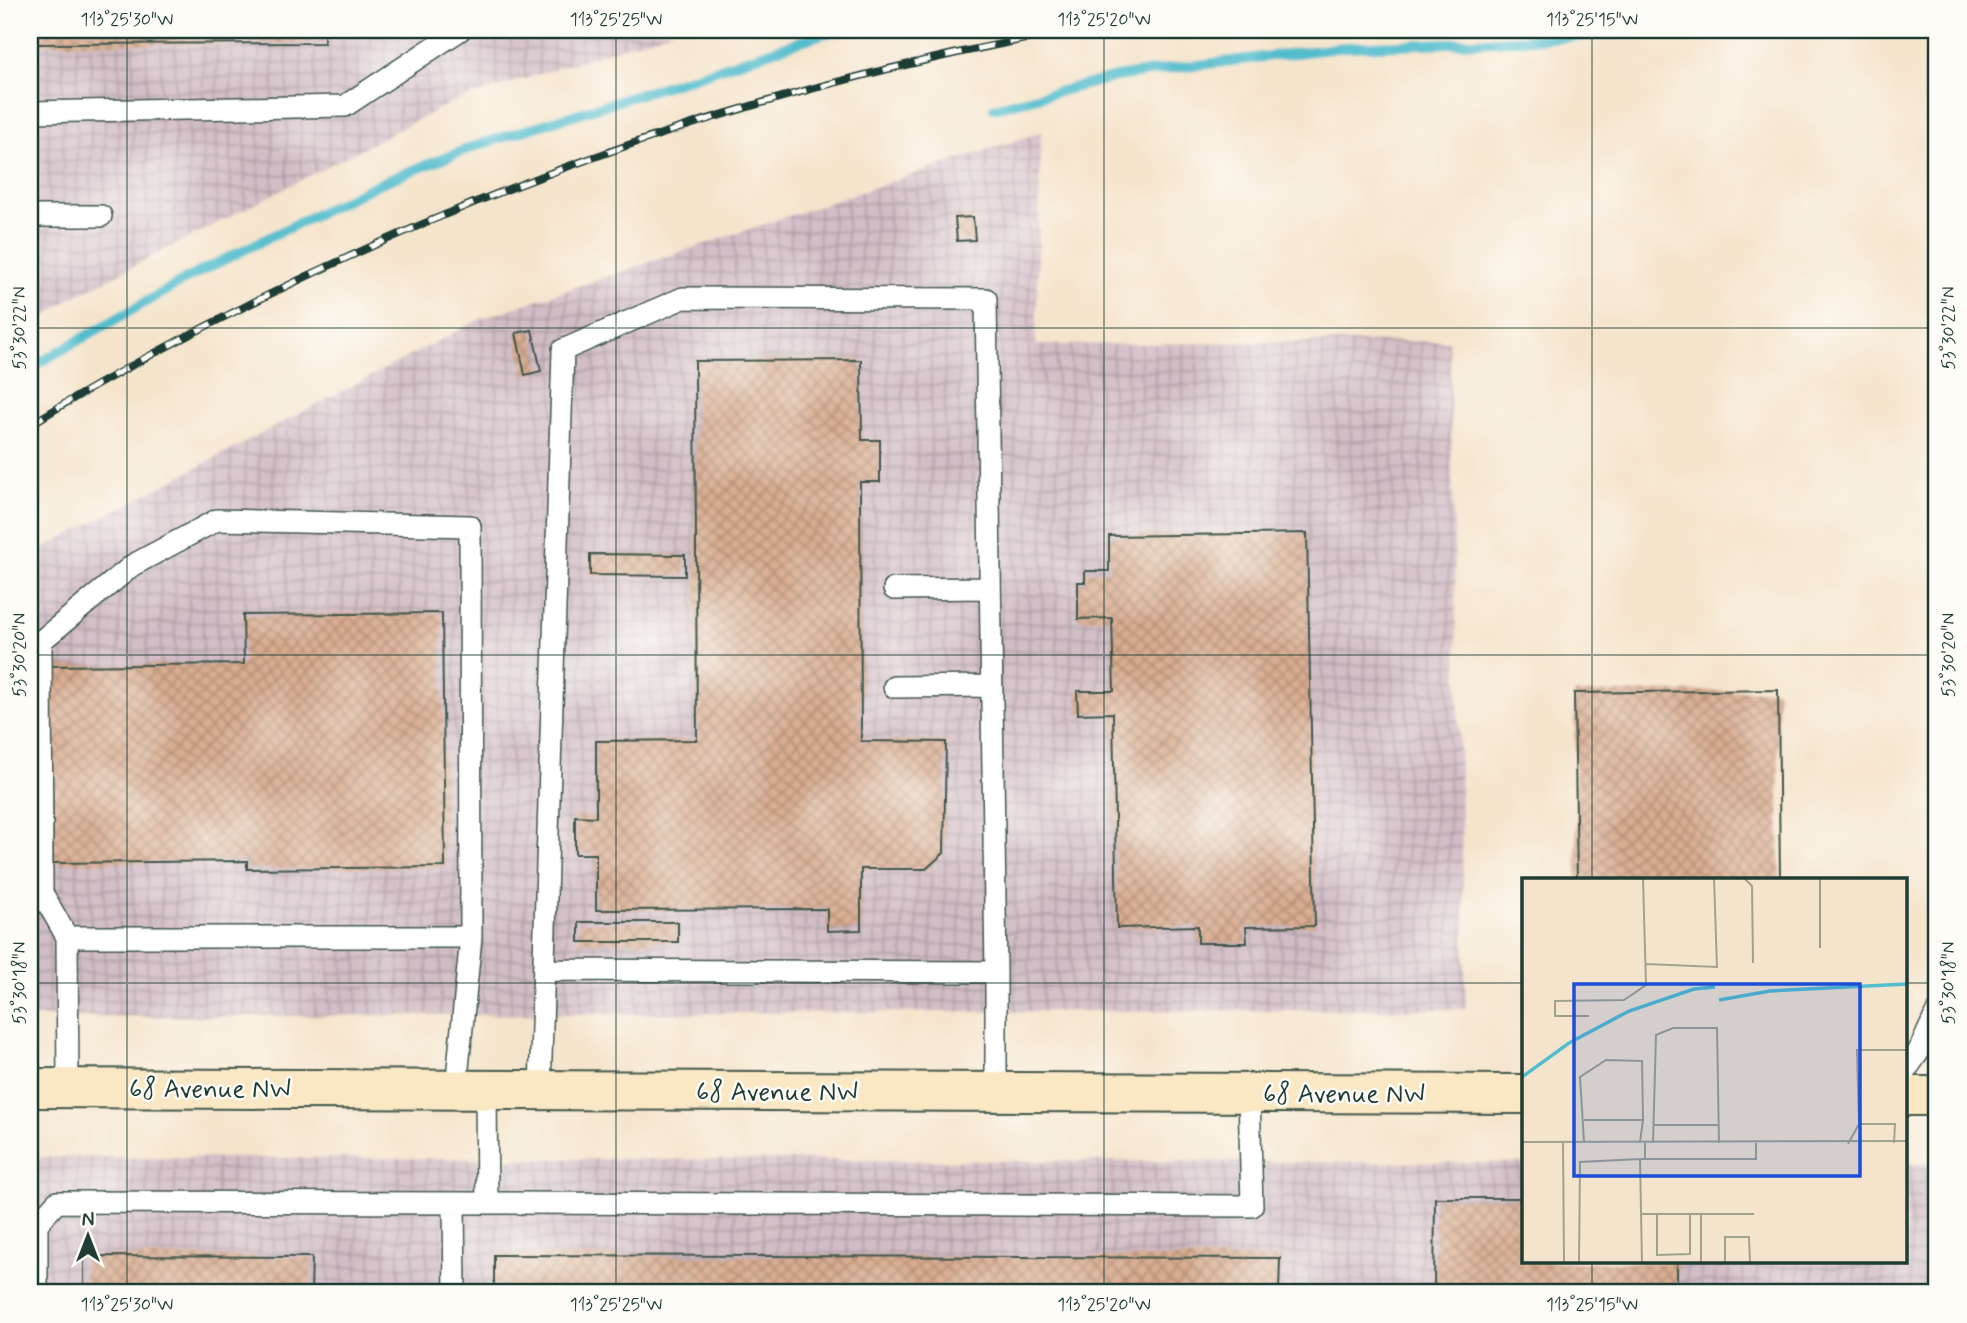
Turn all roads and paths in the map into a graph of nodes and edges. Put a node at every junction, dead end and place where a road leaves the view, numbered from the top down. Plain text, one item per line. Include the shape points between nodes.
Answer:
1 (460, 30) edge
2 (30, 112) edge
3 (30, 216) edge
4 (101, 216) dead end
5 (990, 588) junction
6 (894, 589) dead end
7 (992, 686) junction
8 (894, 687) dead end
9 (67, 937) junction
10 (471, 937) junction
11 (545, 970) junction
12 (996, 972) junction
13 (1937, 1012) edge
14 (1908, 1067) edge
15 (30, 1088) edge
16 (68, 1088) junction
17 (471, 1089) junction
18 (540, 1090) junction
19 (996, 1091) junction
20 (1249, 1093) junction
21 (1522, 1094) edge
22 (1908, 1096) edge
23 (1937, 1096) edge
24 (454, 1203) junction
25 (487, 1203) junction
26 (37, 1293) edge
27 (455, 1293) edge

1 - 2 lane via 345,106
3 - 4 lane
5 - 6 lane
5 - 7 lane
5 - 11 lane via 986,299 683,298 563,350
7 - 8 lane
7 - 12 lane
9 - 10 lane
9 - 10 lane via 41,893 41,641 133,565 217,520 470,526
9 - 16 lane
10 - 17 lane
11 - 12 lane
11 - 18 lane
12 - 19 lane
13 - 14 lane
15 - 16 street, 68 Avenue NW
16 - 17 street, 68 Avenue NW
17 - 18 street, 68 Avenue NW
17 - 25 lane
18 - 19 street, 68 Avenue NW
19 - 20 street, 68 Avenue NW
20 - 21 street, 68 Avenue NW
20 - 25 lane via 1252,1206
22 - 23 street
24 - 25 lane
24 - 26 lane via 57,1202 37,1224
24 - 27 lane

